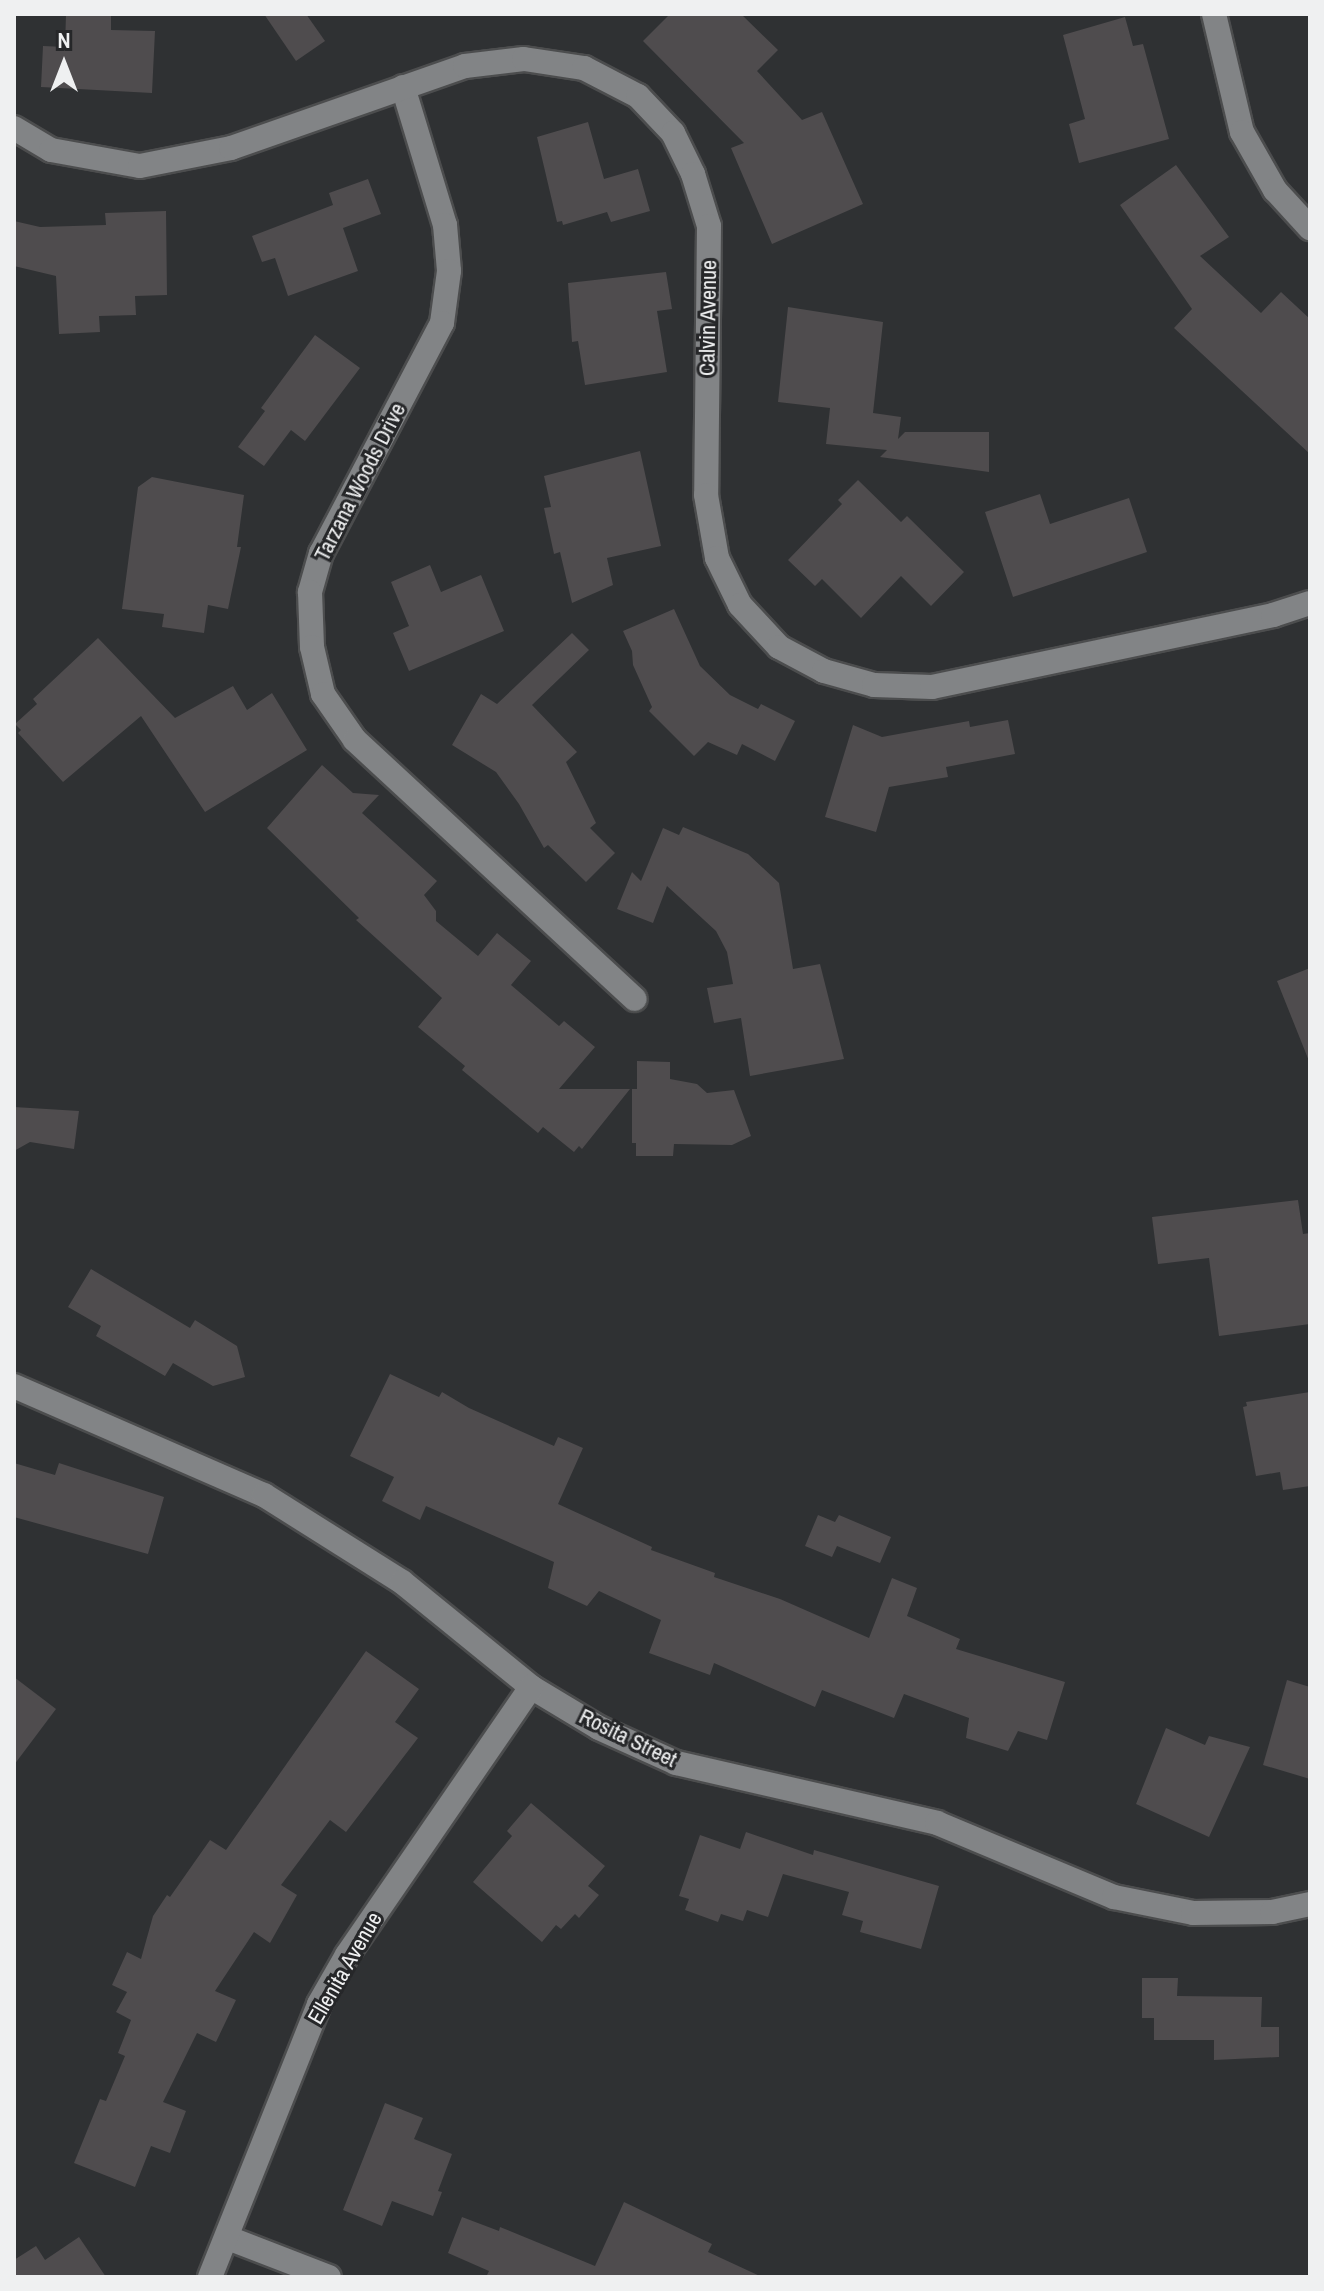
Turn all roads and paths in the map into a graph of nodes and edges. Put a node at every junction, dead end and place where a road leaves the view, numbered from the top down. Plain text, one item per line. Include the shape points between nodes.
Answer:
1 (1214, 14) edge
2 (403, 87) junction
3 (14, 128) edge
4 (1310, 228) edge
5 (1310, 603) edge
6 (635, 999) dead end
7 (14, 1386) edge
8 (531, 1687) junction
9 (1310, 1904) edge
10 (228, 2238) junction
11 (210, 2277) edge
12 (329, 2277) edge

1 - 4 street via 1242,132 1275,190
2 - 3 street, Calvin Avenue via 231,148 140,166 51,150
2 - 5 street, Calvin Avenue via 465,66 524,59 584,68 638,96 673,133 709,226 706,495 717,558 740,605 779,647 824,671 874,685 932,687
2 - 6 street, Tarzana Woods Drive via 445,225 442,323 321,553 310,592 312,647 323,694 355,740
7 - 8 street, Rosita Street via 264,1495 402,1582
8 - 9 street, Rosita Street via 599,1728 676,1763 937,1823 1114,1897 1193,1913 1272,1912
8 - 10 street, Ellenita Avenue via 319,2004
10 - 11 street, Ellenita Avenue
10 - 12 street

